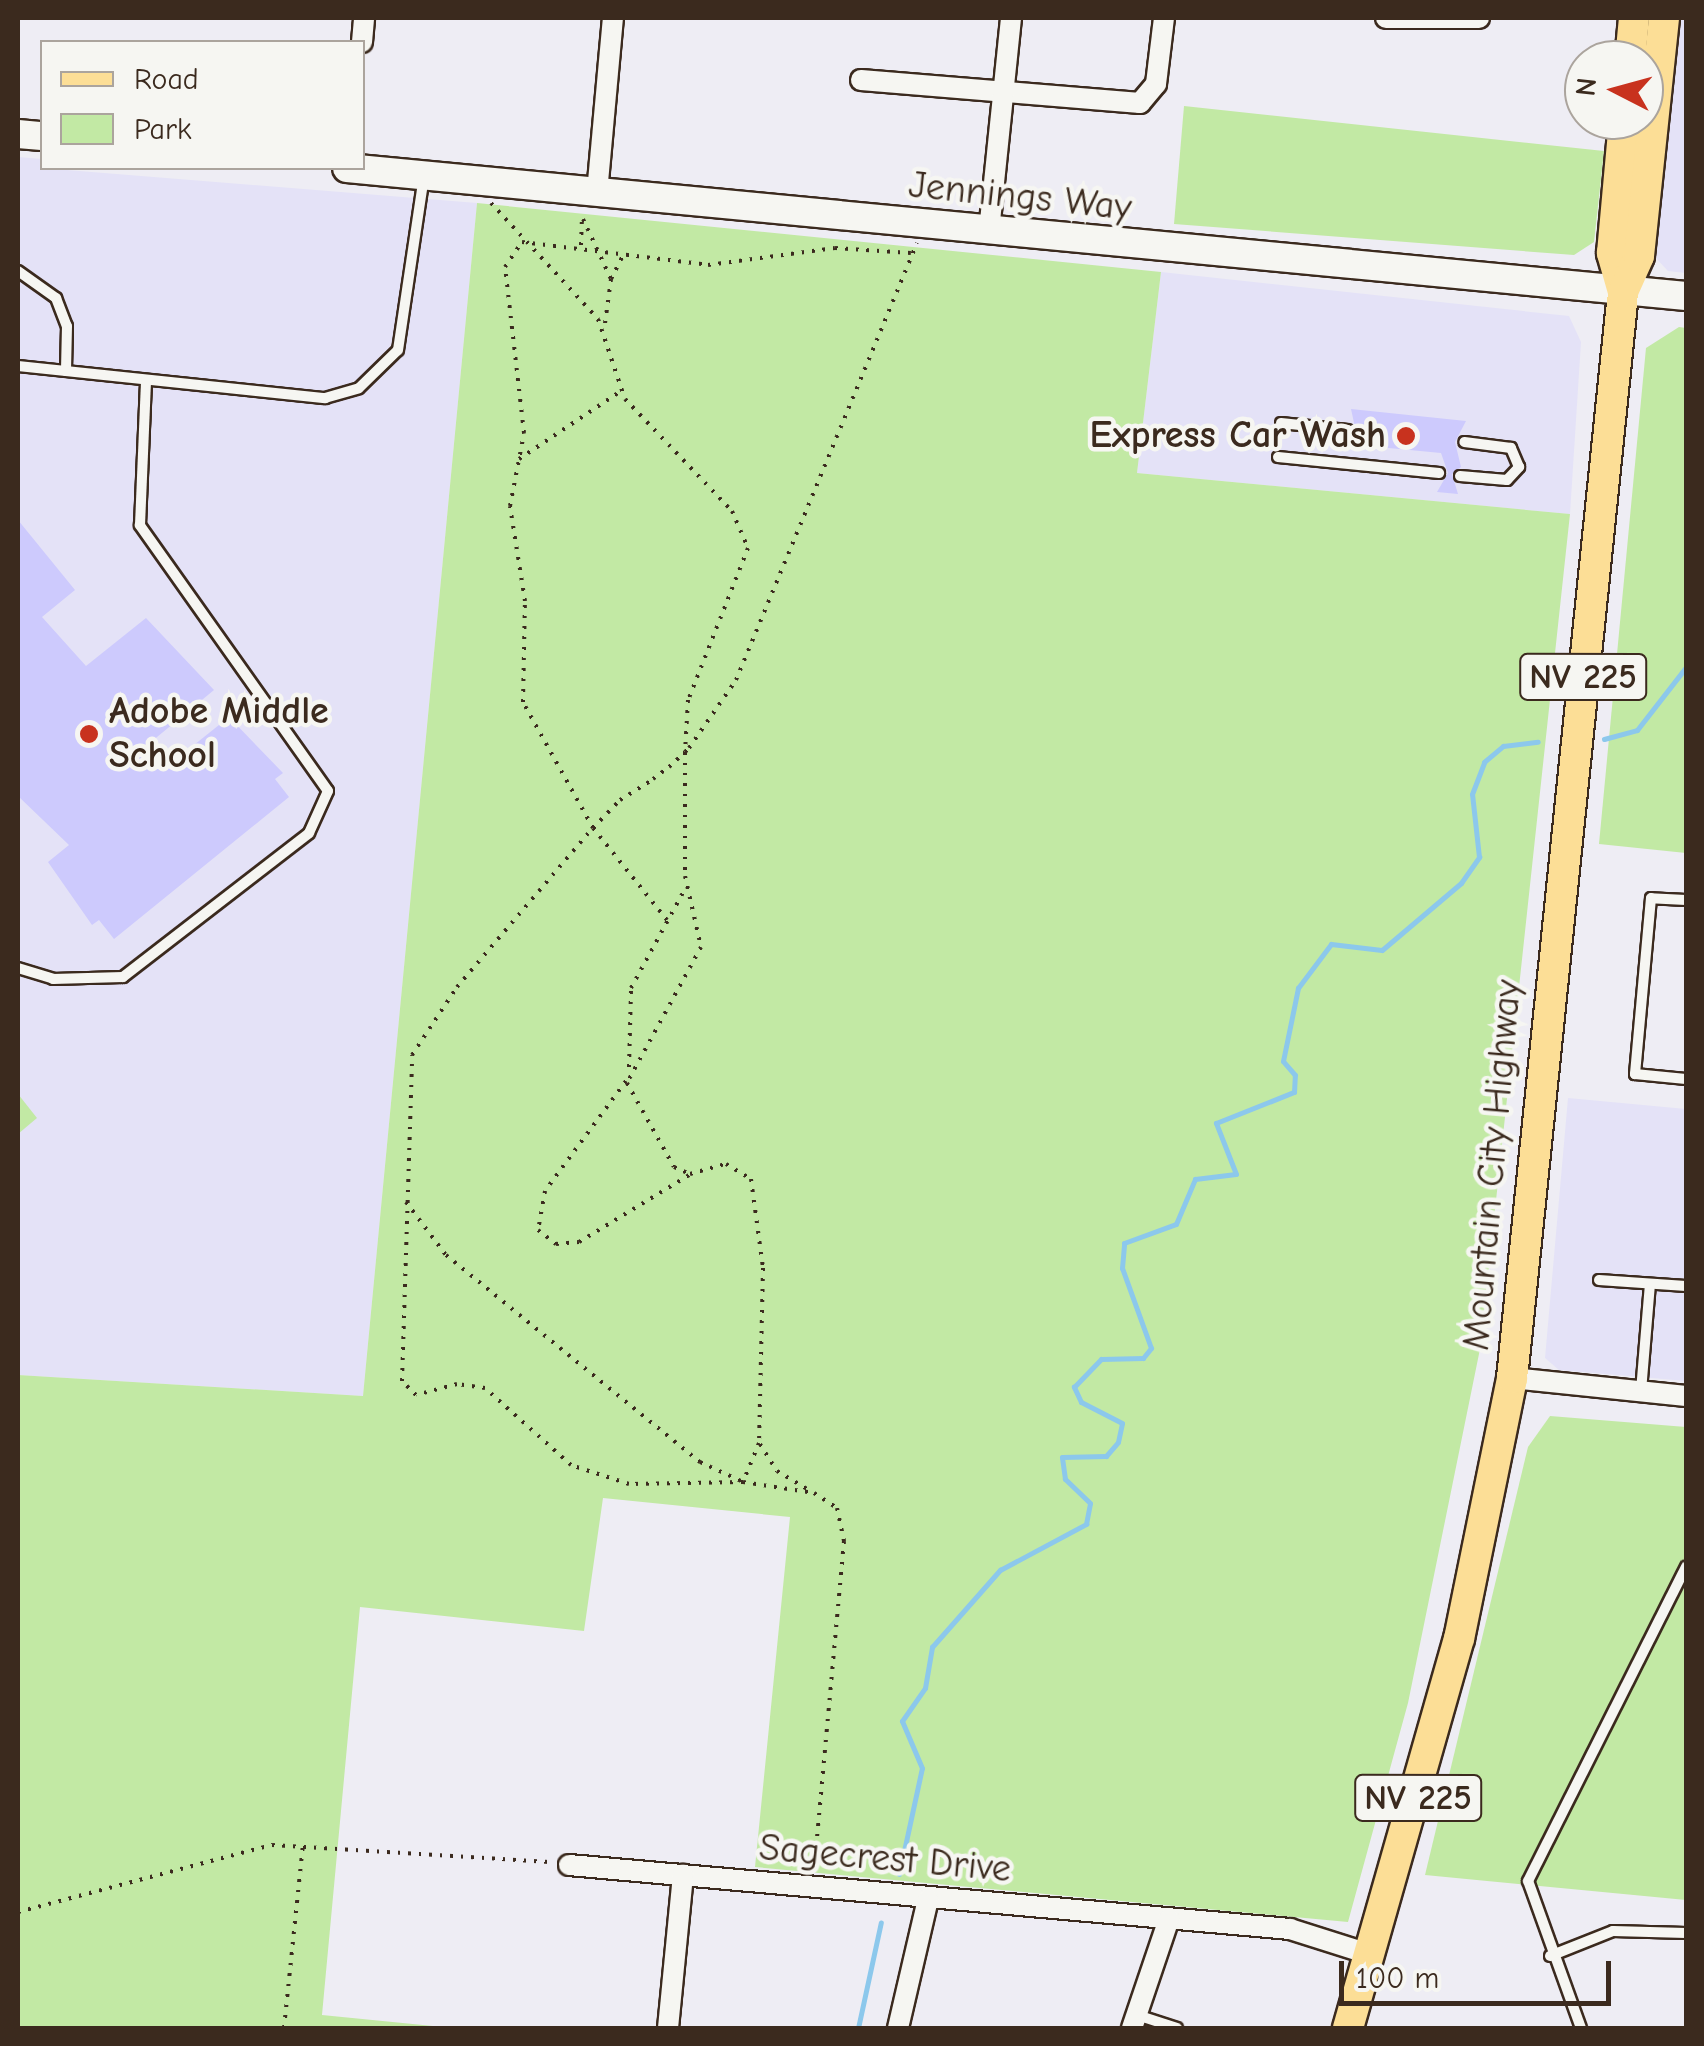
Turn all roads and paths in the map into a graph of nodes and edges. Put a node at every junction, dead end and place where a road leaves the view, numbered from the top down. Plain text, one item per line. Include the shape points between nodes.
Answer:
1 (613, 18) edge
2 (1011, 18) edge
3 (1164, 18) edge
4 (1386, 18) edge
5 (1480, 18) edge
6 (1664, 18) edge
7 (860, 80) dead end
8 (1003, 94) junction
9 (1622, 140) edge
10 (365, 170) edge
11 (424, 176) junction
12 (484, 182) junction
13 (588, 201) junction
14 (924, 225) junction
15 (989, 231) junction
16 (522, 242) junction
17 (581, 245) junction
18 (604, 250) junction
19 (913, 253) junction
20 (624, 254) junction
21 (18, 271) edge
22 (612, 280) junction
23 (1622, 292) junction
24 (1686, 296) edge
25 (604, 336) junction
26 (18, 366) edge
27 (66, 372) junction
28 (146, 380) junction
29 (621, 391) junction
30 (1282, 423) dead end
31 (1348, 430) dead end
32 (1464, 442) dead end
33 (1278, 457) dead end
34 (519, 459) junction
35 (1439, 474) dead end
36 (1460, 476) dead end
37 (685, 752) junction
38 (593, 828) junction
39 (686, 886) junction
40 (1686, 900) edge
41 (667, 920) junction
42 (18, 968) edge
43 (628, 1076) junction
44 (1686, 1079) edge
45 (698, 1171) junction
46 (405, 1200) junction
47 (1599, 1280) dead end
48 (1650, 1284) junction
49 (1686, 1286) edge
50 (1512, 1378) junction
51 (1640, 1391) junction
52 (1686, 1396) edge
53 (760, 1443) junction
54 (743, 1482) junction
55 (814, 1493) junction
56 (1686, 1568) edge
57 (302, 1845) junction
58 (569, 1864) joint
59 (682, 1875) junction
60 (813, 1888) junction
61 (928, 1899) junction
62 (18, 1912) edge
63 (1169, 1919) junction
64 (1686, 1933) edge
65 (1372, 1955) junction
66 (1550, 1956) junction
67 (1134, 2022) edge
68 (284, 2028) edge
69 (668, 2028) edge
70 (898, 2028) edge
71 (1177, 2028) edge
72 (1348, 2028) edge
73 (1581, 2028) edge

1 - 13 street
2 - 8 street
3 - 8 street via 1156,84 1140,102
4 - 5 street
6 - 23 main road, Mountain City Highway / NV 225 via 1640,256
7 - 8 street
8 - 15 street
9 - 23 main road, Mountain City Highway / NV 225 via 1612,252
10 - 11 street, Jennings Way
11 - 12 street, Jennings Way
11 - 28 lane via 398,350 360,388 325,398
12 - 13 street, Jennings Way
12 - 16 path via 498,220
13 - 14 street, Jennings Way
13 - 17 path
13 - 18 path
14 - 15 street, Jennings Way
14 - 19 path
15 - 23 street, Jennings Way
16 - 17 path
16 - 25 path via 592,312
16 - 34 path via 502,289 523,424
17 - 18 path
18 - 20 path
18 - 22 path
19 - 20 path via 835,248 708,265
19 - 37 path via 766,624
20 - 22 path
21 - 27 lane via 56,298 68,326
22 - 25 path
23 - 24 street, Jennings Way
23 - 50 main road, Mountain City Highway / NV 225
25 - 29 path
26 - 27 lane
27 - 28 lane
28 - 42 lane via 140,526 328,791 309,833 156,957 122,976 88,981
29 - 34 path
29 - 37 path via 747,539 745,565 692,679
30 - 31 lane
32 - 36 lane via 1512,448 1519,461 1507,480
33 - 35 lane
34 - 38 path via 510,506 526,601 523,702
37 - 38 path
37 - 39 path
38 - 41 path
38 - 46 path via 416,1044
39 - 41 path
39 - 43 path via 700,948
40 - 44 lane via 1651,898 1635,1074
41 - 43 path via 631,988
43 - 45 path via 674,1167
43 - 45 path via 546,1191 538,1230 556,1244 579,1242
45 - 53 path via 734,1166 754,1188 763,1268
46 - 54 path via 479,1284 679,1447
46 - 54 path via 398,1346 406,1389 485,1388 598,1478
47 - 48 lane
48 - 49 lane
48 - 51 lane
50 - 51 street
50 - 65 main road, Mountain City Highway / NV 225 via 1463,1622
51 - 52 street
53 - 54 path
53 - 55 path via 778,1471
54 - 55 path
55 - 60 path via 837,1508 844,1531
56 - 66 lane via 1533,1862 1530,1900
57 - 58 path via 387,1845
57 - 62 path via 228,1855
57 - 68 path
58 - 59 street, Sagecrest Drive
59 - 60 street, Sagecrest Drive
59 - 69 street
60 - 61 street, Sagecrest Drive
61 - 63 street, Sagecrest Drive
61 - 70 street
63 - 65 street, Sagecrest Drive via 1290,1930
63 - 67 street
64 - 66 lane via 1613,1932
65 - 72 main road, Mountain City Highway / NV 225
66 - 73 lane
67 - 71 lane

